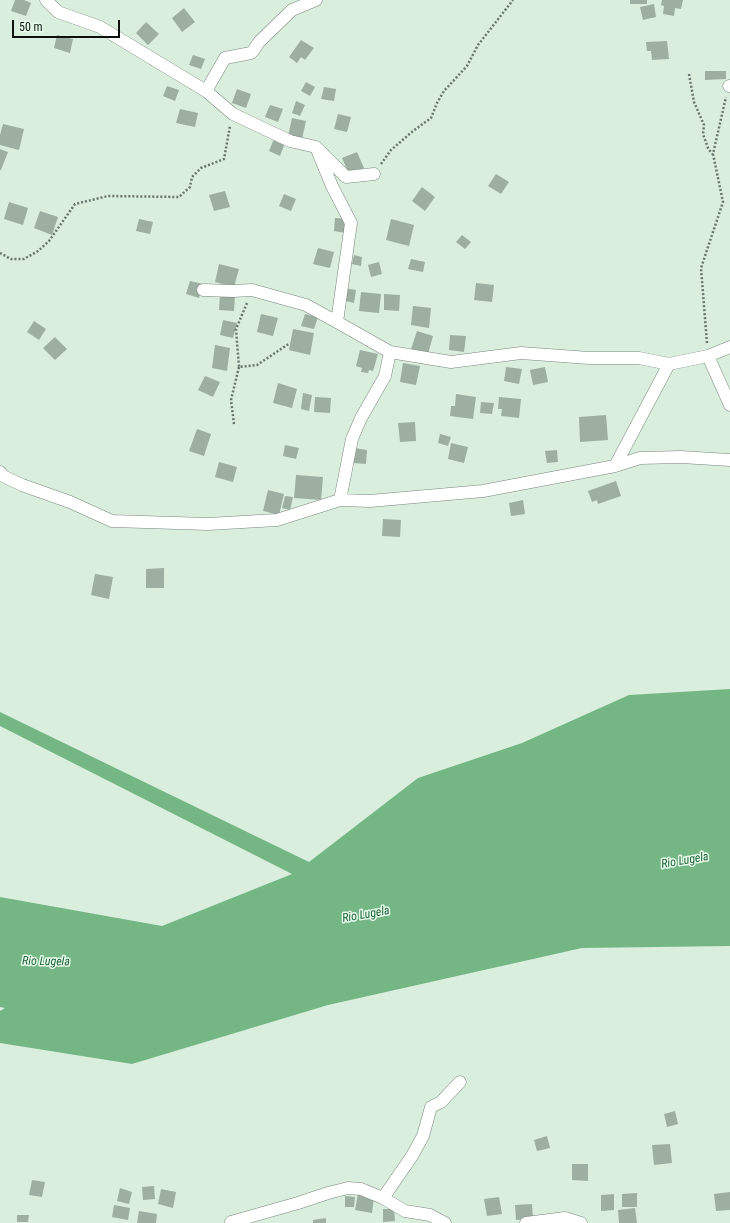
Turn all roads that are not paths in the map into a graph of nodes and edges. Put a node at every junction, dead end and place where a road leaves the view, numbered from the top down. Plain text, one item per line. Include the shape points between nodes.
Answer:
1 (46, 0) edge
2 (316, 0) edge
3 (206, 92) junction
4 (316, 147) junction
5 (374, 174) road end
6 (204, 290) dead end
7 (337, 322) junction
8 (730, 347) edge
9 (390, 352) junction
10 (708, 356) junction
11 (669, 364) junction
12 (730, 405) edge
13 (730, 460) edge
14 (615, 466) junction
15 (0, 472) edge
16 (340, 500) junction
17 (460, 1082) dead end
18 (384, 1198) junction
19 (231, 1222) edge
20 (445, 1223) edge
21 (526, 1223) edge
22 (581, 1223) edge

1 - 3 street via 58,12 100,27
2 - 3 street via 292,10 251,53 225,58
3 - 4 street via 233,114 290,141
4 - 5 street via 346,177
4 - 7 street via 351,223
6 - 7 street via 252,290 306,305
7 - 9 street
8 - 10 street
9 - 11 street via 451,362 521,353 589,358 639,358
9 - 16 street via 385,376 352,439
10 - 11 street
10 - 12 street
11 - 14 street
13 - 14 street via 640,458
14 - 16 street via 483,491 370,501
15 - 16 street via 22,485 70,502 112,521 208,524 277,520
17 - 18 street via 441,1102 431,1107 423,1136
18 - 19 street via 348,1188
18 - 20 street via 405,1211 430,1215
21 - 22 street via 565,1218

